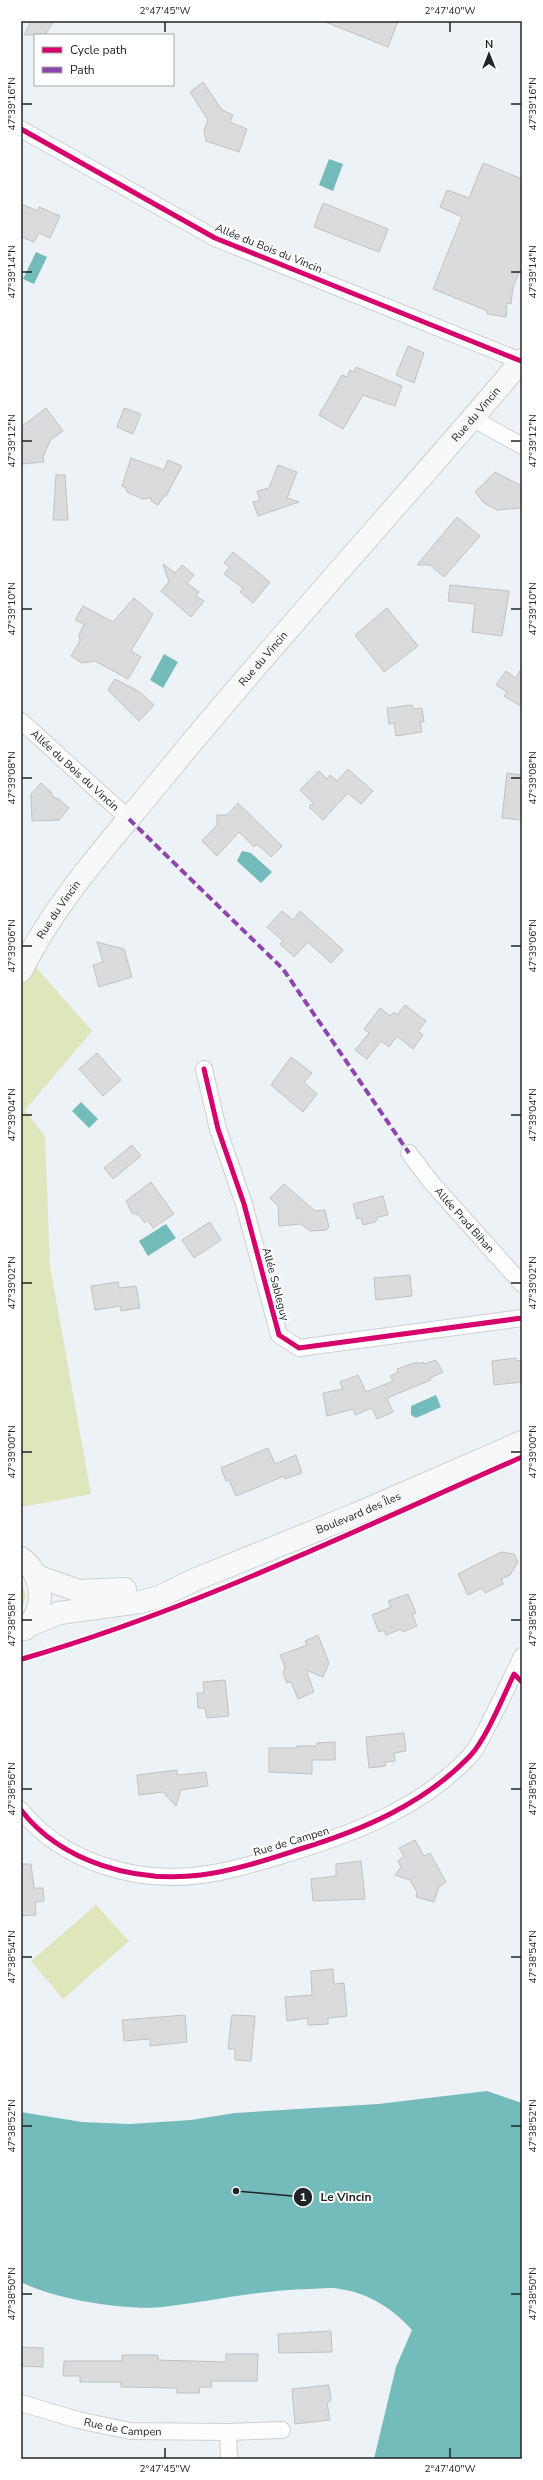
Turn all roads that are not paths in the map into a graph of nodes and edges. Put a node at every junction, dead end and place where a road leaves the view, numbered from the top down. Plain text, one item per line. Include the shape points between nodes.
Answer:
1 (21, 129) edge
2 (522, 360) edge
3 (472, 418) junction
4 (522, 446) edge
5 (21, 721) edge
6 (129, 819) junction
7 (21, 971) edge
8 (204, 1068) dead end
9 (409, 1154) dead end
10 (522, 1284) edge
11 (522, 1318) edge
12 (522, 1442) edge
13 (21, 1558) edge
14 (37, 1576) junction
15 (194, 1580) junction
16 (26, 1629) edge
17 (522, 1656) edge
18 (518, 1678) edge
19 (21, 1810) edge
20 (21, 2403) edge
21 (282, 2430) dead end
22 (228, 2432) junction
23 (230, 2459) edge

1 - 2 street, Allée du Bois du Vincin via 215,238
2 - 3 main road, Rue du Vincin
3 - 4 street
3 - 6 main road, Rue du Vincin
5 - 6 street, Allée du Bois du Vincin
6 - 7 main road, Rue du Vincin via 60,904
8 - 11 street, Allée Sableguy via 218,1129 244,1204 279,1335 300,1348
9 - 10 street, Allée Prad Bihan
12 - 15 main road, Boulevard des Îles via 368,1509
13 - 14 main road
14 - 15 main road, Boulevard des Îles via 79,1591 117,1590
14 - 16 main road via 40,1602
15 - 16 main road, Boulevard des Îles via 159,1597 60,1613
17 - 18 street, Rue de Campen
18 - 19 street, Rue de Campen via 471,1755 430,1790 405,1808 336,1838 271,1858 200,1875 164,1876 133,1872 108,1867 60,1846 29,1821
20 - 22 street, Rue de Campen via 78,2420 130,2431
21 - 22 street, Rue de Campen
22 - 23 street

